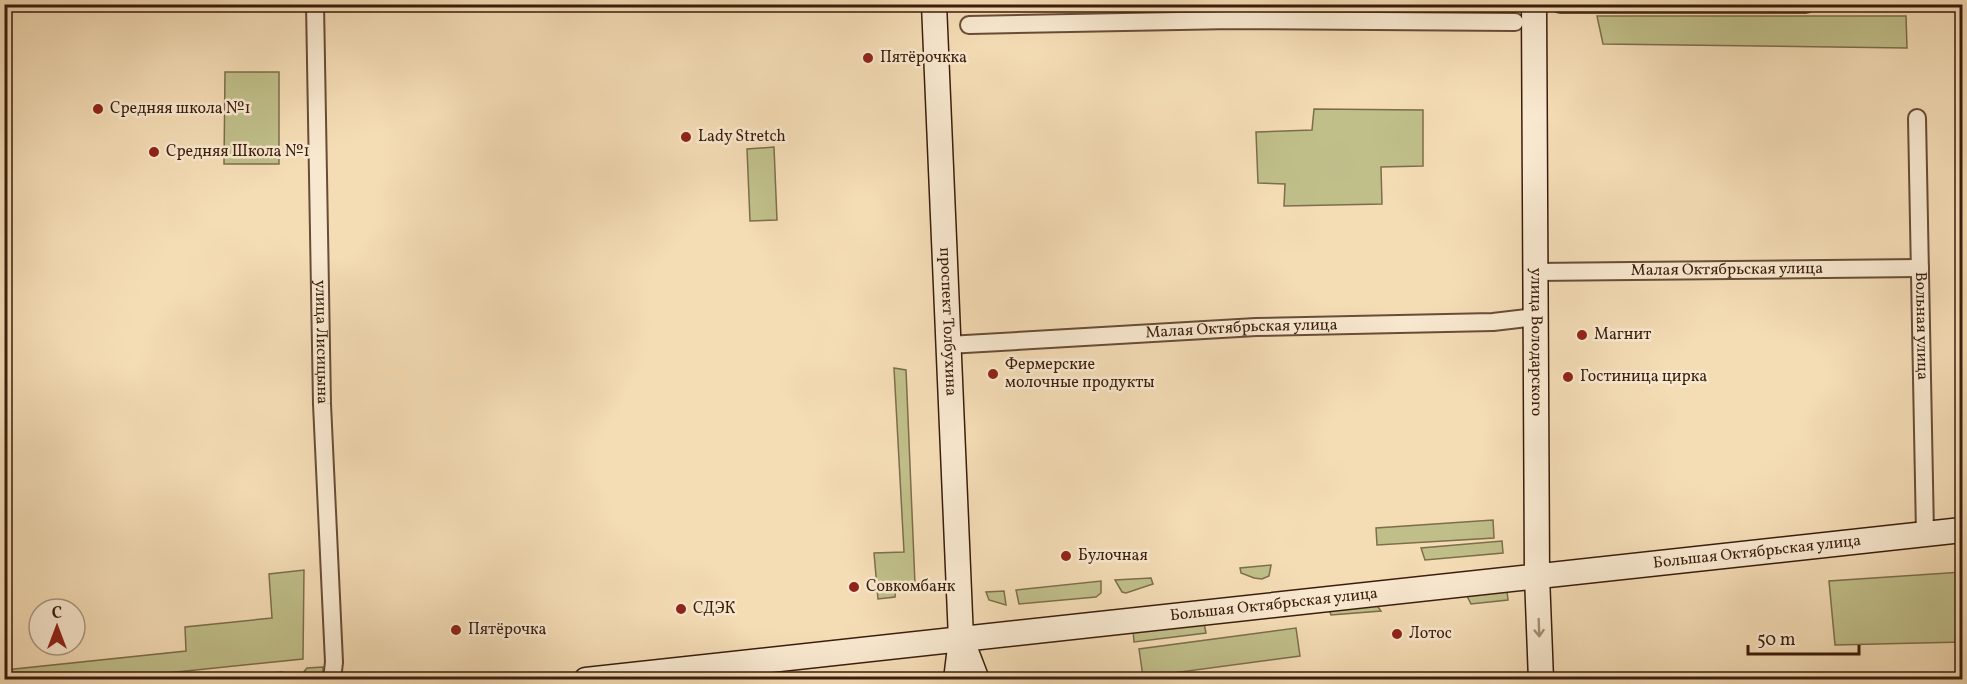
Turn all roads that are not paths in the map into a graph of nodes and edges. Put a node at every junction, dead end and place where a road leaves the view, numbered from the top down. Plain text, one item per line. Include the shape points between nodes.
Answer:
1 (315, 4) edge
2 (934, 4) edge
3 (1534, 4) edge
4 (1560, 4) edge
5 (1806, 4) edge
6 (1780, 5) edge
7 (1515, 22) dead end
8 (969, 25) dead end
9 (1917, 118) dead end
10 (1920, 268) junction
11 (1535, 272) junction
12 (1535, 317) junction
13 (948, 345) junction
14 (1962, 530) edge
15 (1925, 534) junction
16 (1537, 576) junction
17 (961, 639) junction
18 (332, 680) edge
19 (586, 680) edge
20 (956, 680) edge
21 (977, 680) edge
22 (1541, 680) edge

1 - 18 street, улица Лисицына via 322,404
2 - 13 main road, проспект Толбухина
3 - 11 main road, улица Володарского
4 - 6 street
5 - 6 street
7 - 8 street via 1233,20
9 - 10 street, Вольная улица
10 - 11 street, Малая Октябрьская улица
10 - 15 street, Вольная улица
11 - 12 main road, улица Володарского
12 - 13 street, Малая Октябрьская улица via 1493,322 1256,327
12 - 16 main road, улица Володарского
13 - 17 main road, проспект Толбухина
14 - 15 main road, Большая Октябрьская улица
15 - 16 main road, Большая Октябрьская улица
16 - 17 main road, Большая Октябрьская улица
16 -> 22 main road, улица Володарского
17 - 19 main road, Большая Октябрьская улица
17 - 20 main road, проспект Толбухина
17 - 21 main road, проспект Толбухина

